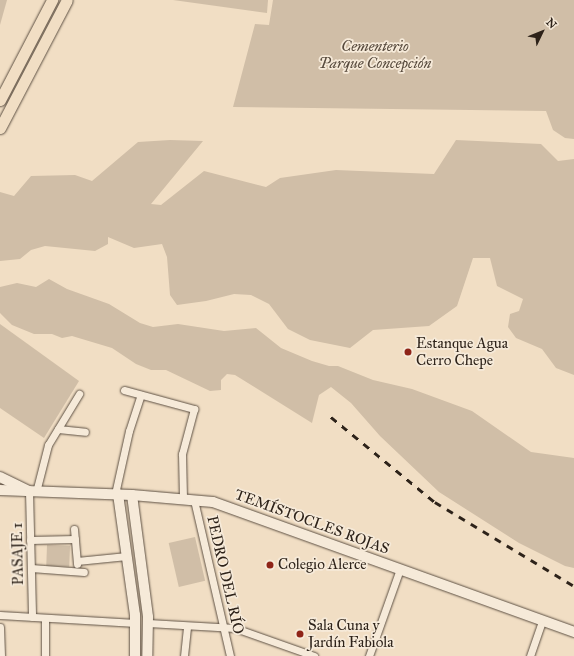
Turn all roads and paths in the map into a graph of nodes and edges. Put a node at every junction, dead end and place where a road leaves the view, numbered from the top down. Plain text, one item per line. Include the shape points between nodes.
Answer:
1 (52, 0) edge
2 (67, 0) edge
3 (0, 100) edge
4 (0, 128) edge
5 (124, 390) dead end
6 (79, 394) dead end
7 (141, 395) junction
8 (58, 429) junction
9 (86, 432) dead end
10 (0, 477) edge
11 (0, 490) edge
12 (32, 492) junction
13 (116, 494) junction
14 (132, 495) junction
15 (183, 498) junction
16 (194, 500) junction
17 (74, 529) dead end
18 (75, 539) junction
19 (30, 540) junction
20 (127, 556) junction
21 (77, 561) junction
22 (31, 568) junction
23 (400, 569) junction
24 (0, 615) edge
25 (32, 617) junction
26 (45, 618) junction
27 (542, 621) junction
28 (136, 623) junction
29 (148, 623) junction
30 (187, 626) junction
31 (0, 627) edge
32 (224, 627) junction
33 (574, 632) edge
34 (1, 656) edge
35 (46, 656) edge
36 (135, 656) edge
37 (148, 656) edge
38 (184, 656) edge
39 (230, 656) edge
40 (314, 656) edge
41 (368, 656) edge
42 (530, 656) edge

1 - 3 main road
2 - 4 main road
5 - 7 street
6 - 8 street, PASAJE 1
7 - 13 street via 129,431
7 - 15 street via 194,409 182,454
8 - 9 street
8 - 12 street, PASAJE 1 via 46,452
10 - 12 street, TEMÍSTOCLES ROJAS
11 - 12 street, TEMÍSTOCLES ROJAS
12 - 13 street, TEMÍSTOCLES ROJAS
12 - 19 street, PASAJE 1
13 - 14 street, TEMÍSTOCLES ROJAS
13 - 20 street
14 - 15 street, TEMÍSTOCLES ROJAS
14 - 29 street
15 - 16 street, TEMÍSTOCLES ROJAS
16 - 23 street, TEMÍSTOCLES ROJAS via 219,504
16 - 32 street, PEDRO DEL RÍO
17 - 18 street
18 - 19 street
18 - 21 street
19 - 22 street, PASAJE 1
20 - 21 street
20 - 28 street
21 - 22 street via 81,571
22 - 25 street, PASAJE 1
23 - 27 street, TEMÍSTOCLES ROJAS
23 - 41 street
24 - 25 street
25 - 26 street
26 - 28 street
26 - 35 street
27 - 33 street, TEMÍSTOCLES ROJAS
27 - 42 street
28 - 36 street
29 - 30 street
29 - 37 street
30 - 32 street
30 - 38 street
31 - 34 street
32 - 39 street, PEDRO DEL RÍO
32 - 40 street via 243,630

